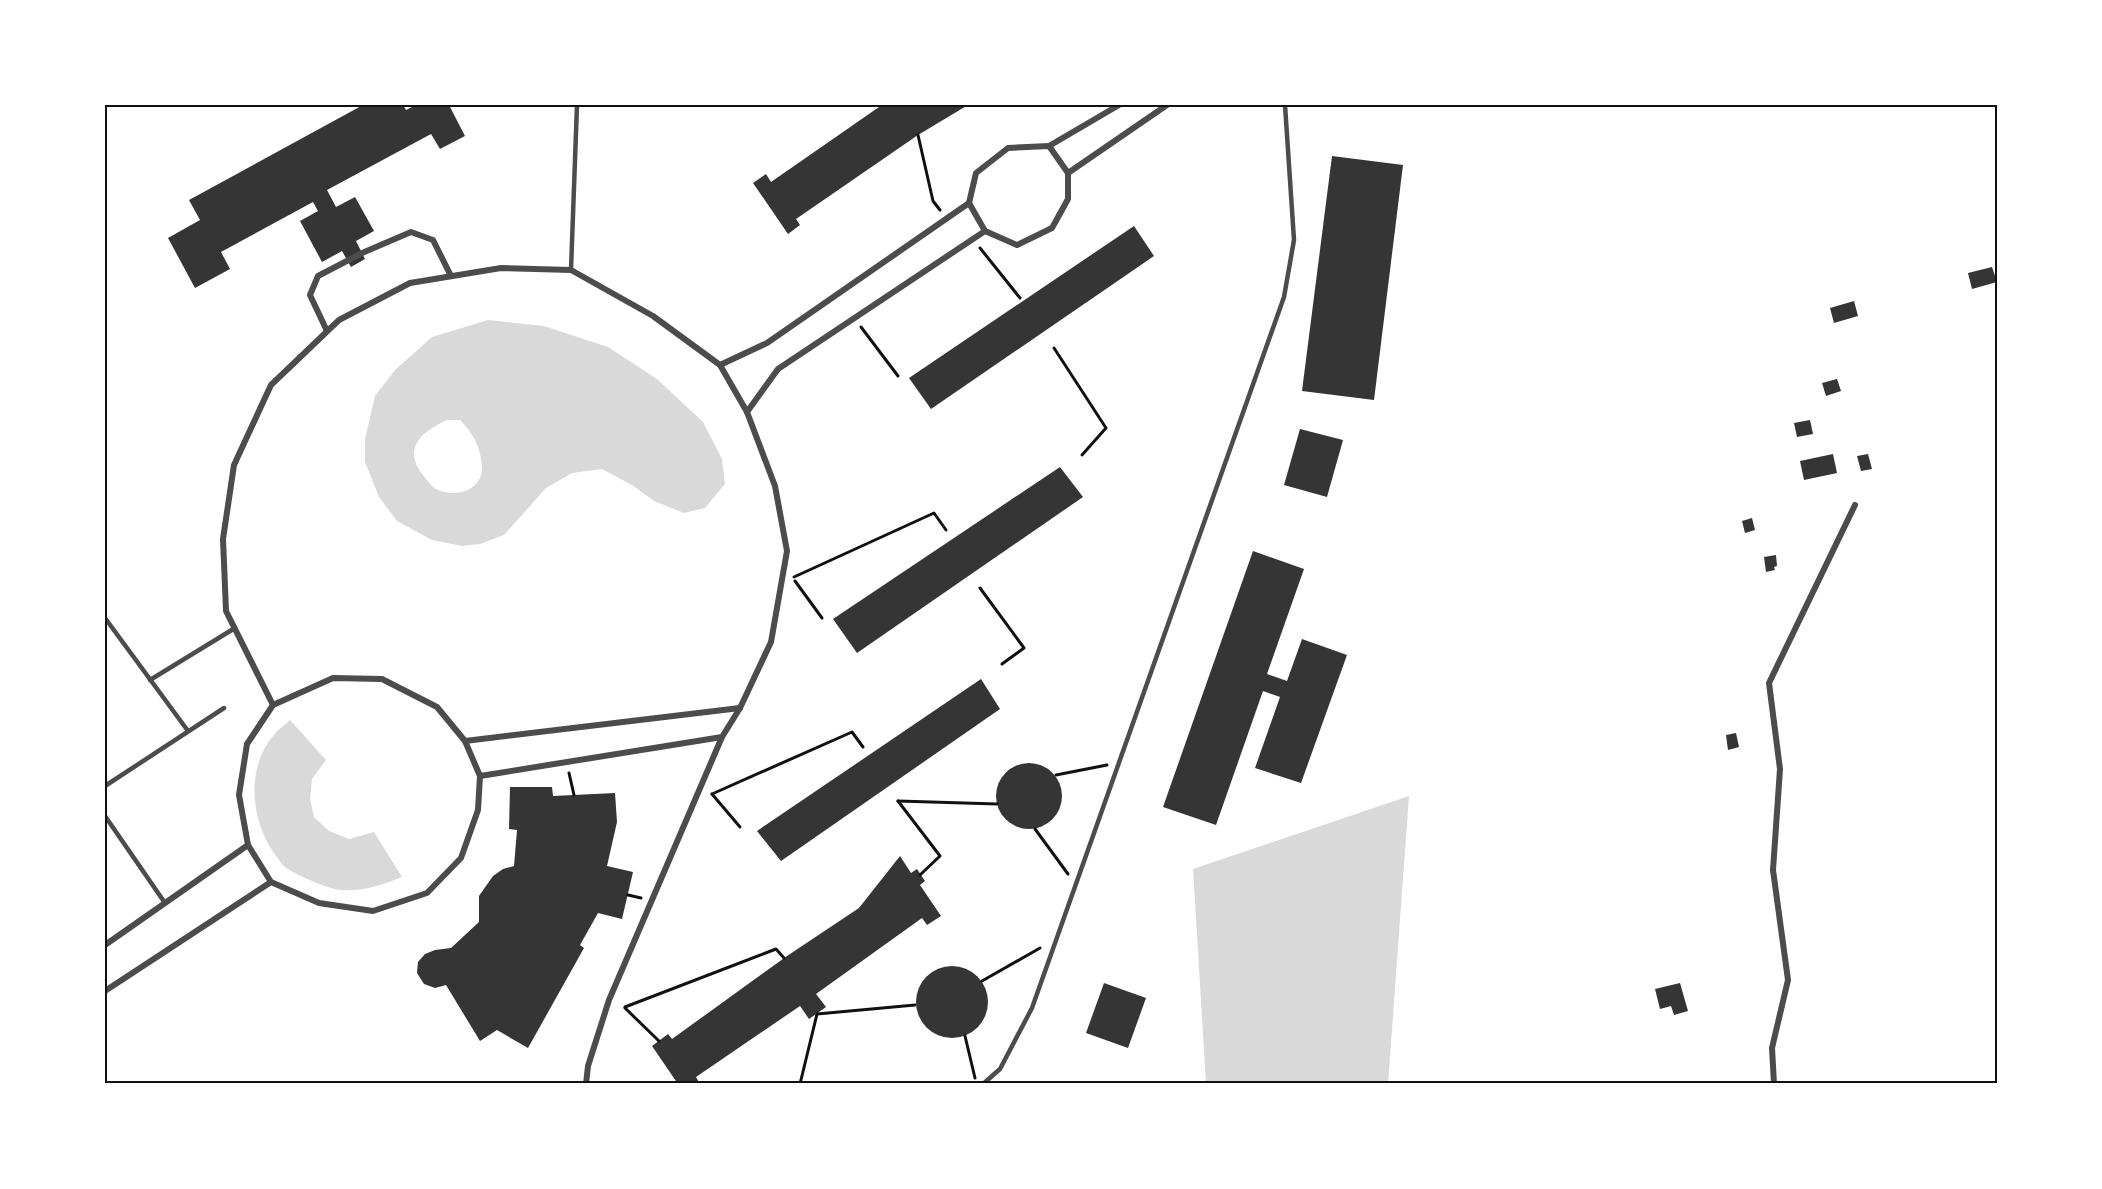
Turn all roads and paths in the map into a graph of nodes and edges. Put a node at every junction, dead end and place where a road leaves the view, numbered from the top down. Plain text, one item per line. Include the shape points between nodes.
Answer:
1 (577, 105) edge
2 (1119, 105) edge
3 (1167, 105) edge
4 (1285, 105) edge
5 (918, 135) dead end
6 (1049, 146) junction
7 (1068, 173) junction
8 (969, 203) junction
9 (946, 219) junction
10 (985, 231) junction
11 (973, 239) junction
12 (571, 270) junction
13 (451, 276) junction
14 (1020, 298) dead end
15 (855, 318) junction
16 (327, 331) junction
17 (1054, 348) dead end
18 (720, 365) junction
19 (898, 376) dead end
20 (747, 412) junction
21 (1082, 455) dead end
22 (1855, 505) dead end
23 (946, 530) dead end
24 (784, 567) junction
25 (792, 578) junction
26 (980, 588) dead end
27 (105, 618) edge
28 (822, 618) dead end
29 (235, 628) junction
30 (1002, 664) dead end
31 (150, 680) junction
32 (273, 705) junction
33 (224, 708) dead end
34 (740, 708) junction
35 (188, 731) junction
36 (722, 737) junction
37 (465, 741) junction
38 (863, 747) dead end
39 (567, 762) junction
40 (1119, 762) junction
41 (1056, 775) dead end
42 (480, 776) junction
43 (702, 782) junction
44 (105, 786) edge
45 (712, 794) junction
46 (574, 795) dead end
47 (997, 804) dead end
48 (105, 816) edge
49 (740, 827) dead end
50 (1035, 829) dead end
51 (248, 845) junction
52 (920, 874) dead end
53 (271, 882) junction
54 (1076, 885) junction
55 (165, 903) junction
56 (1057, 938) junction
57 (105, 945) edge
58 (784, 958) dead end
59 (982, 981) dead end
60 (105, 991) edge
61 (611, 994) junction
62 (915, 1005) dead end
63 (625, 1007) junction
64 (965, 1036) dead end
65 (659, 1041) dead end
66 (586, 1084) edge
67 (800, 1084) edge
68 (976, 1084) edge
69 (982, 1084) edge
70 (1774, 1084) edge

1 - 12 lane
2 - 6 street
3 - 7 street
4 - 40 lane via 1294,240 1284,297
5 - 9 path via 933,201
6 - 7 street
6 - 8 street via 1008,148 976,173
7 - 10 street via 1068,199 1052,228 1017,245
8 - 9 street
8 - 10 street
9 - 18 street via 767,343
10 - 11 street
11 - 14 path
11 - 15 street
12 - 13 street via 501,268
12 - 18 street via 653,316
13 - 16 street via 410,283 339,320
13 - 16 street via 433,240 411,232 372,249 318,276 310,295
15 - 19 path
15 - 20 street via 778,369
16 - 29 street via 271,385 234,465 223,539 226,611
17 - 21 path via 1106,428
18 - 20 street
20 - 24 street via 775,486 787,551
22 - 70 street via 1769,683 1780,769 1773,870 1788,980 1772,1048
23 - 25 path via 934,513
24 - 25 path
24 - 34 street via 771,642
25 - 28 path
26 - 30 path via 1024,648
27 - 31 lane
29 - 31 lane
29 - 32 street
31 - 35 lane
32 - 37 street via 333,678 382,679 437,707
32 - 51 street via 247,744 238,795
33 - 35 lane
34 - 36 street
34 - 37 street
35 - 44 lane
36 - 39 street
36 - 43 street
37 - 42 street
38 - 45 path via 852,732
39 - 42 street
39 - 46 path
40 - 41 path
40 - 54 lane
42 - 53 street via 478,810 461,858 427,893 373,911 319,903
43 - 45 path
43 - 61 street
45 - 49 path
47 - 52 path via 898,801 940,856
48 - 55 lane
50 - 54 path
51 - 53 street
51 - 55 street
53 - 60 street
54 - 56 lane
55 - 57 street
56 - 59 path
56 - 69 lane via 1032,1008 1000,1069
58 - 63 path via 776,949
61 - 63 path
61 - 66 street
62 - 67 path via 817,1014
63 - 65 path
64 - 68 path

